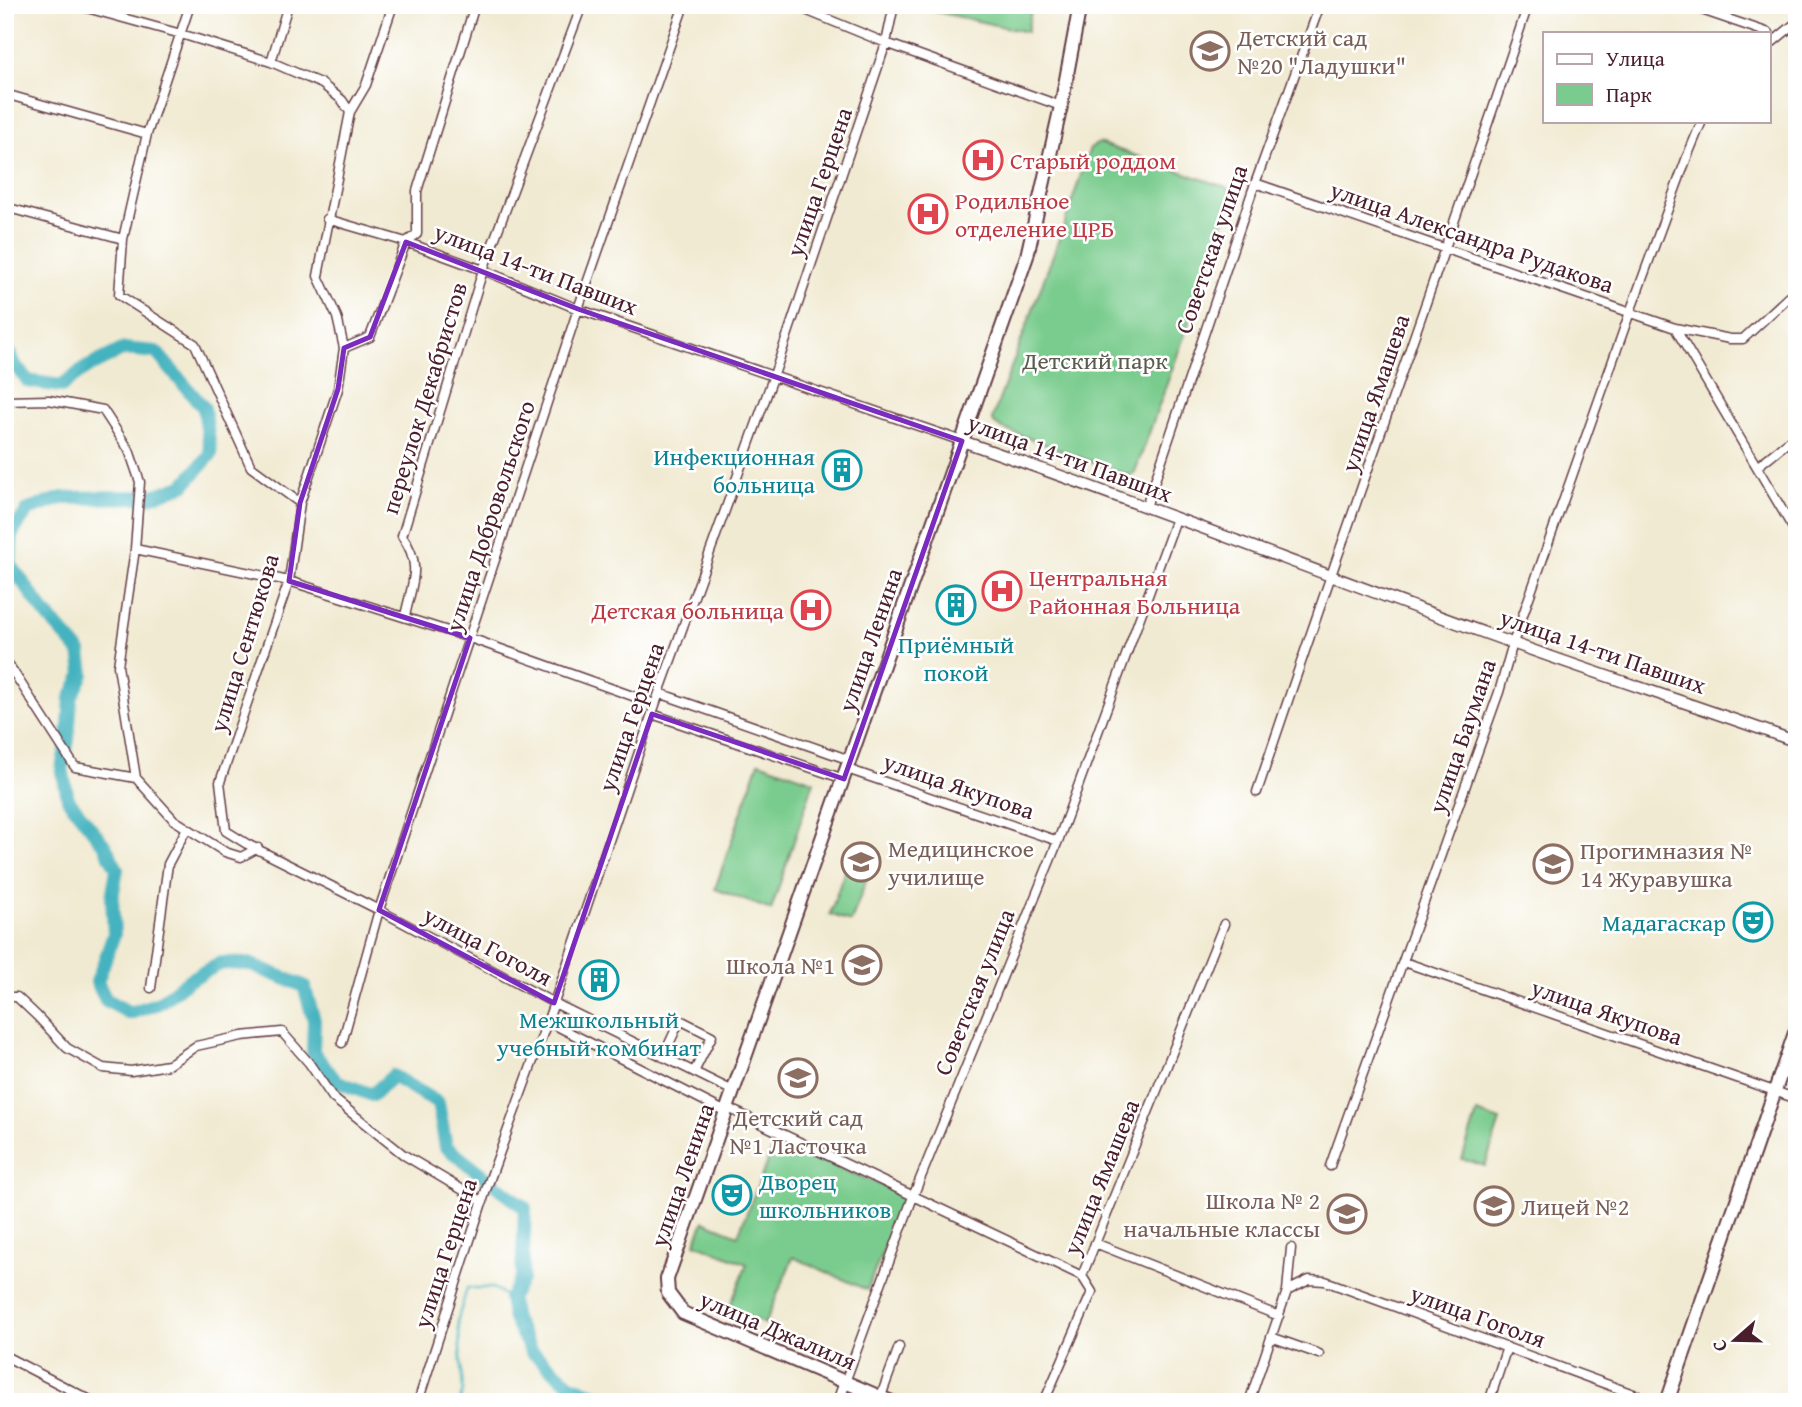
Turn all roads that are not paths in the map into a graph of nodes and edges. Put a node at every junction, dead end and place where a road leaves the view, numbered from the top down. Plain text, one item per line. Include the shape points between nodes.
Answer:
1 (76, 5) edge
2 (190, 5) edge
3 (288, 5) edge
4 (393, 5) edge
5 (475, 5) edge
6 (582, 5) edge
7 (684, 5) edge
8 (793, 5) edge
9 (894, 5) edge
10 (1080, 5) edge
11 (1320, 5) edge
12 (1528, 5) edge
13 (1687, 5) edge
14 (98, 9) edge
15 (1797, 22) edge
16 (1766, 32) edge
17 (1770, 33) edge
18 (181, 34) junction
19 (1780, 37) junction
20 (886, 43) junction
21 (1770, 44) edge
22 (271, 62) junction
23 (5, 94) edge
24 (1061, 106) junction
25 (350, 112) junction
26 (1702, 122) edge
27 (147, 134) junction
28 (1255, 183) junction
29 (5, 207) edge
30 (327, 219) junction
31 (123, 239) junction
32 (406, 242) junction
33 (1447, 248) junction
34 (483, 270) junction
35 (1797, 289) edge
36 (578, 309) junction
37 (1630, 312) junction
38 (1675, 328) junction
39 (344, 348) junction
40 (774, 375) junction
41 (5, 401) edge
42 (1797, 440) edge
43 (962, 441) junction
44 (1758, 466) junction
45 (300, 503) junction
46 (1146, 508) junction
47 (1177, 519) junction
48 (1797, 535) edge
49 (135, 549) junction
50 (1330, 575) junction
51 (289, 581) junction
52 (405, 616) junction
53 (470, 638) junction
54 (1513, 643) junction
55 (5, 659) edge
56 (659, 693) junction
57 (655, 704) junction
58 (652, 714) junction
59 (1797, 743) edge
60 (847, 769) junction
61 (136, 778) junction
62 (1257, 792) dead end
63 (187, 828) junction
64 (226, 831) joint
65 (1058, 841) junction
66 (258, 848) junction
67 (379, 910) junction
68 (1224, 924) dead end
69 (1404, 962) junction
70 (151, 988) dead end
71 (5, 997) edge
72 (554, 1003) junction
73 (547, 1021) junction
74 (1797, 1027) edge
75 (342, 1043) dead end
76 (663, 1057) junction
77 (694, 1072) junction
78 (733, 1091) junction
79 (1775, 1091) junction
80 (1797, 1099) edge
81 (727, 1110) junction
82 (1331, 1166) dead end
83 (914, 1194) junction
84 (482, 1202) junction
85 (1095, 1243) junction
86 (1291, 1248) dead end
87 (1082, 1276) junction
88 (667, 1279) joint
89 (1287, 1291) junction
90 (1279, 1315) junction
91 (1271, 1337) junction
92 (899, 1347) dead end
93 (1507, 1347) junction
94 (1319, 1354) dead end
95 (5, 1356) edge
96 (845, 1381) junction
97 (887, 1399) edge
98 (94, 1402) edge
99 (418, 1402) edge
100 (838, 1402) edge
101 (1044, 1402) edge
102 (1249, 1402) edge
103 (1489, 1402) edge
104 (1655, 1402) edge
105 (1667, 1402) edge

1 - 14 street
2 - 18 street
3 - 22 street
4 - 25 street via 366,85
5 - 32 street via 417,191 417,234
6 - 34 street
7 - 36 street, улица Добровольского
8 - 20 street
9 - 20 street, улица Герцена
10 - 24 main road, улица Ленина
11 - 28 street, Советская улица
12 - 33 street, улица Ямашева
13 - 16 street
14 - 18 street
15 - 19 street
17 - 19 street
18 - 22 street
18 - 27 street
19 - 21 street
20 - 24 street
20 - 40 street, улица Герцена
22 - 25 street via 323,84
23 - 27 street
24 - 43 main road, улица Ленина via 1027,256
25 - 30 street
26 - 37 street, улица Баумана
27 - 31 street
28 - 33 street, улица Александра Рудакова
28 - 46 street, Советская улица
29 - 31 street
30 - 32 street, улица 14-ти Павших
30 - 39 street via 318,276 337,317
31 - 45 street via 119,295 195,344 251,467
32 - 34 street, улица 14-ти Павших
32 - 39 street via 370,337
33 - 37 street, улица Александра Рудакова
33 - 50 street, улица Ямашева
34 - 36 street, улица 14-ти Павших
34 - 52 street, переулок Декабристов via 402,536 414,552 415,571
35 - 38 street, улица Александра Рудакова via 1743,339
36 - 40 street, улица 14-ти Павших
36 - 53 street, улица Добровольского
37 - 38 street, улица Александра Рудакова
37 - 54 street, улица Баумана
38 - 44 street
39 - 45 street, улица Сентюкова via 338,389
40 - 43 street, улица 14-ти Павших
40 - 56 street, улица Герцена
41 - 49 street via 49,400 103,410 130,450 141,482
42 - 44 street via 1789,441
43 - 46 street, улица 14-ти Павших
43 - 60 main road, улица Ленина
44 - 48 street
45 - 51 street, улица Сентюкова
46 - 47 street, улица 14-ти Павших
47 - 50 street, улица 14-ти Павших
47 - 65 street, Советская улица
49 - 51 street
49 - 61 street via 118,666
50 - 54 street, улица 14-ти Павших
50 - 62 street, улица Ямашева
51 - 52 street
51 - 64 street, улица Сентюкова via 220,782
52 - 53 street
53 - 57 street
53 - 67 street, улица Добровольского
54 - 59 street, улица 14-ти Павших
54 - 69 street, улица Баумана
55 - 61 street via 75,767
56 - 57 street, улица Герцена
56 - 60 street
57 - 58 street, улица Герцена
58 - 60 street
58 - 72 street, улица Герцена
60 - 65 street, улица Якупова
60 - 78 main road, улица Ленина
61 - 63 street
63 - 66 street via 241,857
63 - 70 street via 168,864
64 - 66 street, улица Гоголя
65 - 83 street, Советская улица
66 - 67 street, улица Гоголя
67 - 72 street, улица Гоголя
67 - 75 street, улица Добровольского
68 - 85 street, улица Ямашева
69 - 79 street, улица Якупова
69 - 82 street, улица Баумана
71 - 84 street via 17,998 67,1048 103,1068 131,1071 168,1066 197,1046 282,1032 333,1098 404,1155
72 - 73 street, улица Герцена
72 - 76 street, улица Гоголя
73 - 81 street, улица Гоголя
73 - 84 street, улица Герцена
74 - 79 main road
76 - 77 street, улица Гоголя
76 - 77 street via 680,1020 701,1030 712,1036
77 - 78 street, улица Гоголя
78 - 81 main road, улица Ленина
79 - 80 street, улица Якупова
79 - 105 main road
81 - 83 street, улица Гоголя
81 - 88 main road, улица Ленина
83 - 87 street, улица Гоголя
83 - 96 street, Советская улица
84 - 99 street, улица Герцена
85 - 87 street, улица Ямашева
85 - 90 street
86 - 89 street
87 - 101 street, улица Ямашева via 1092,1292
88 - 96 main road, улица Джалиля via 668,1293 683,1313
89 - 90 street
89 - 93 street, улица Гоголя via 1309,1280 1325,1281
90 - 91 street
91 - 94 street
91 - 102 street
92 - 97 street
93 - 103 street
93 - 104 street, улица Гоголя
95 - 98 street
96 - 97 main road, улица Джалиля
96 - 100 street, Советская улица

